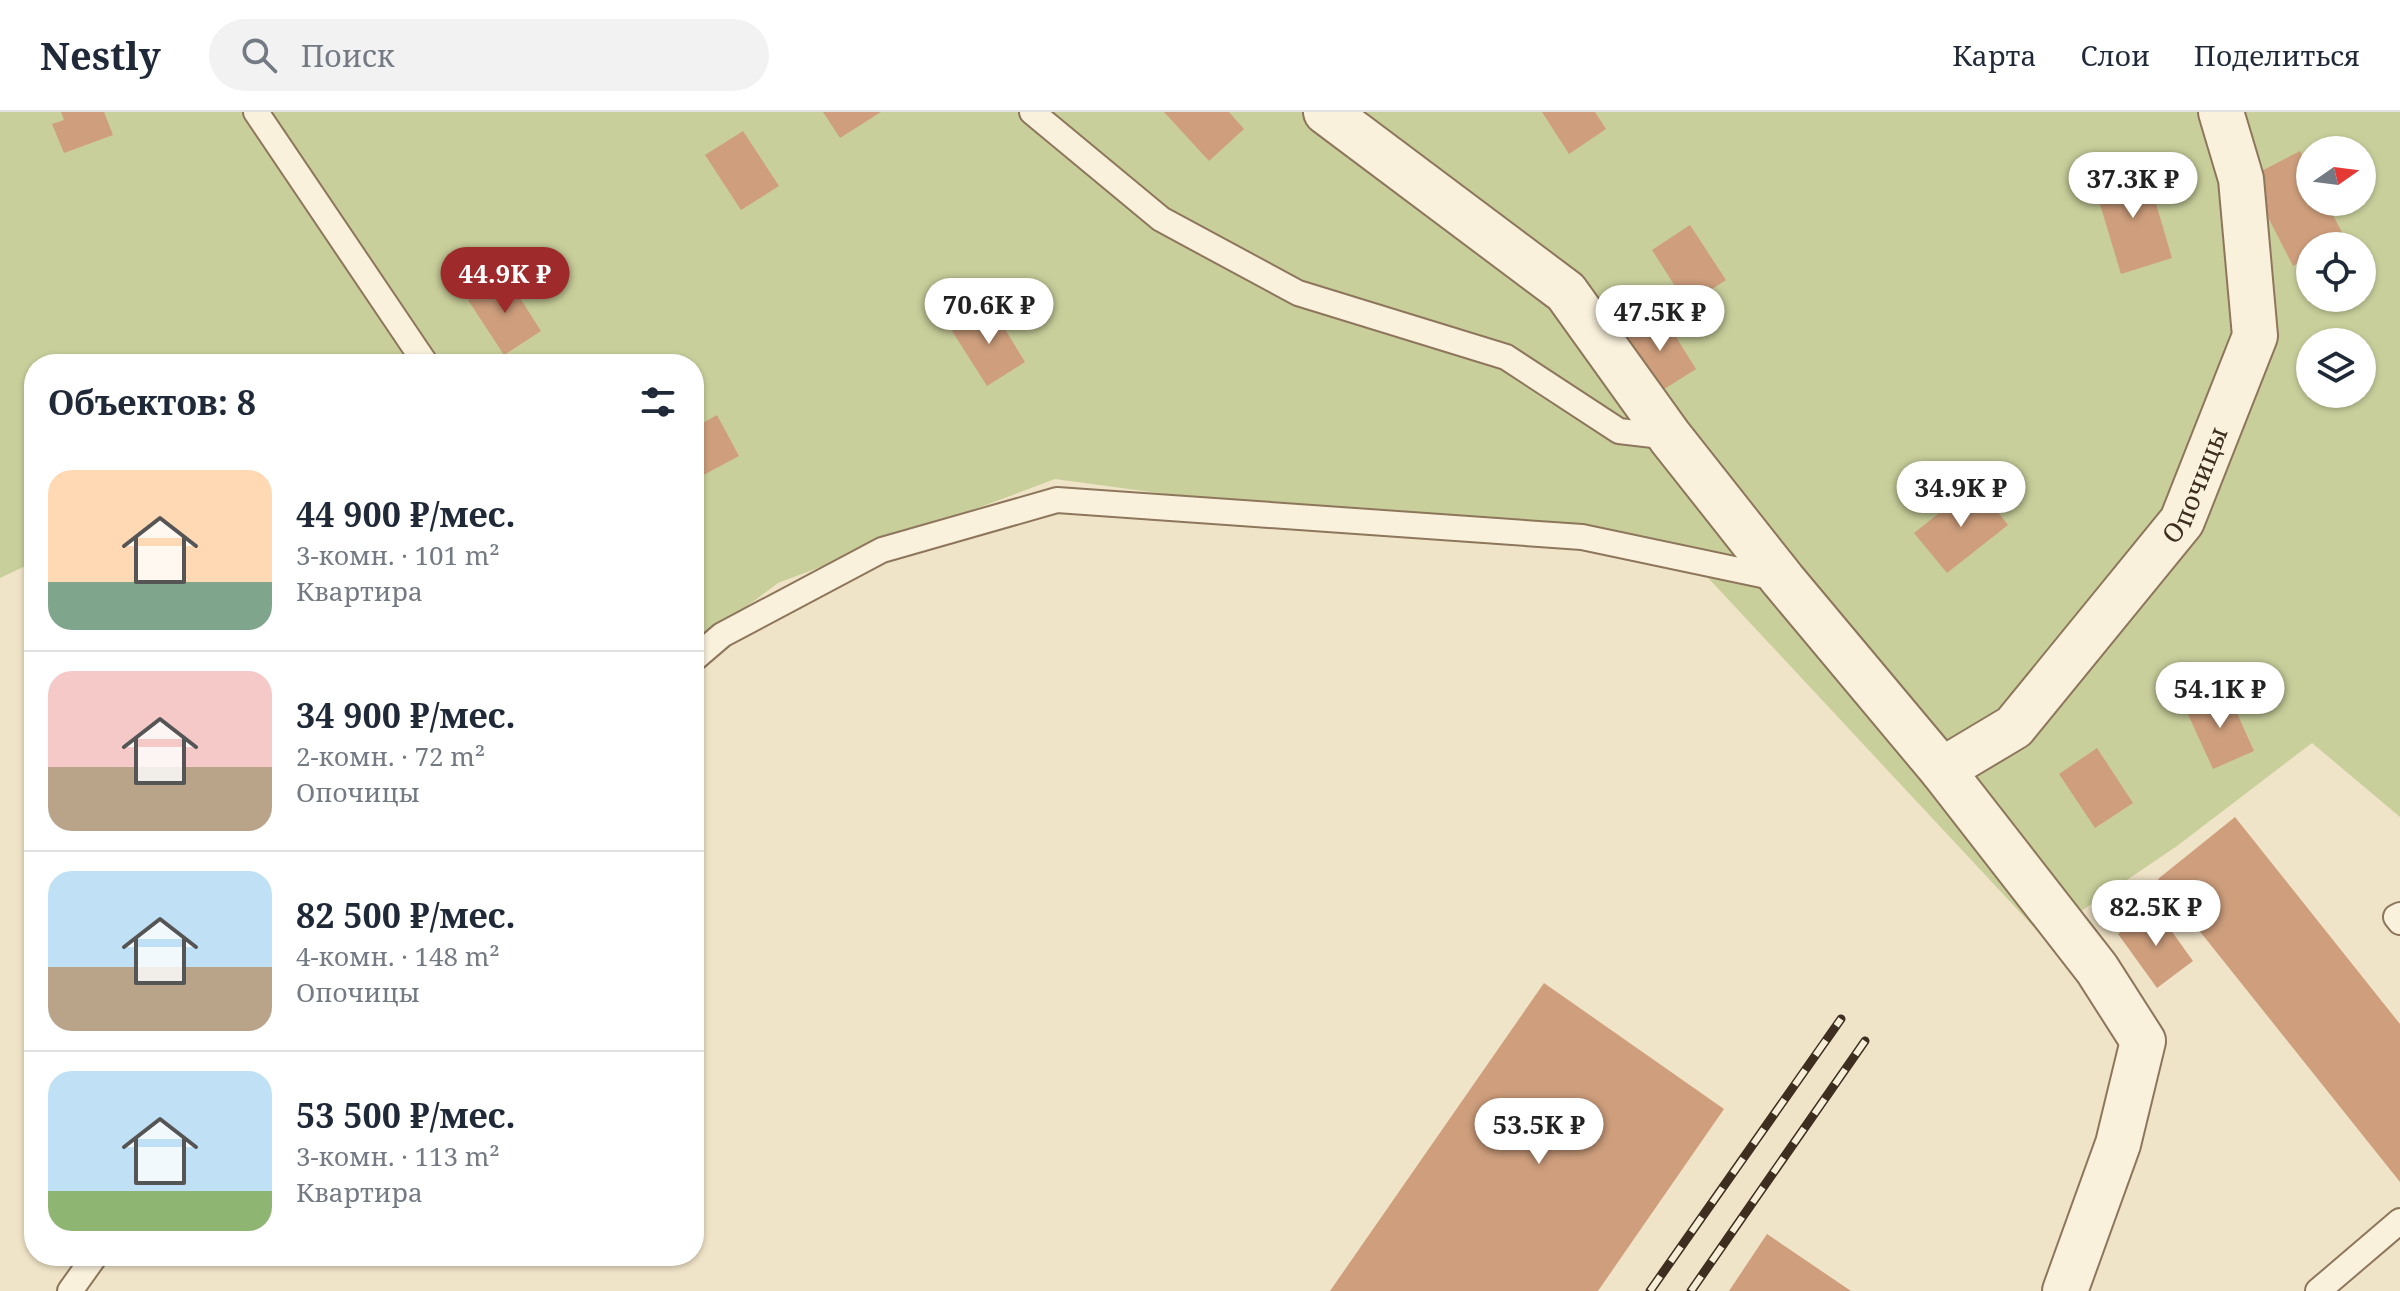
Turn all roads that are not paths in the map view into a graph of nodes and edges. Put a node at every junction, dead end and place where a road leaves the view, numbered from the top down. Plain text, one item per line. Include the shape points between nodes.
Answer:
1 (256, 112) edge
2 (1032, 112) edge
3 (1326, 112) edge
4 (2221, 112) edge
5 (419, 354) edge
6 (1670, 437) junction
7 (1783, 580) junction
8 (704, 650) edge
9 (1942, 770) junction
10 (2400, 915) edge
11 (2400, 922) edge
12 (2400, 1221) edge
13 (88, 1266) edge
14 (70, 1291) edge
15 (2065, 1291) edge
16 (2318, 1291) edge

1 - 5 lane
2 - 6 lane via 1161,219 1298,293 1506,357 1619,431
3 - 6 street via 1566,292
4 - 9 street, Опочицы via 2241,179 2255,336 2182,521 2014,727
6 - 7 street
7 - 8 lane via 1582,537 1057,500 882,550 722,635
7 - 9 street
9 - 15 street via 2097,969 2143,1041 2118,1144
10 - 11 lane
12 - 16 lane
13 - 14 lane

